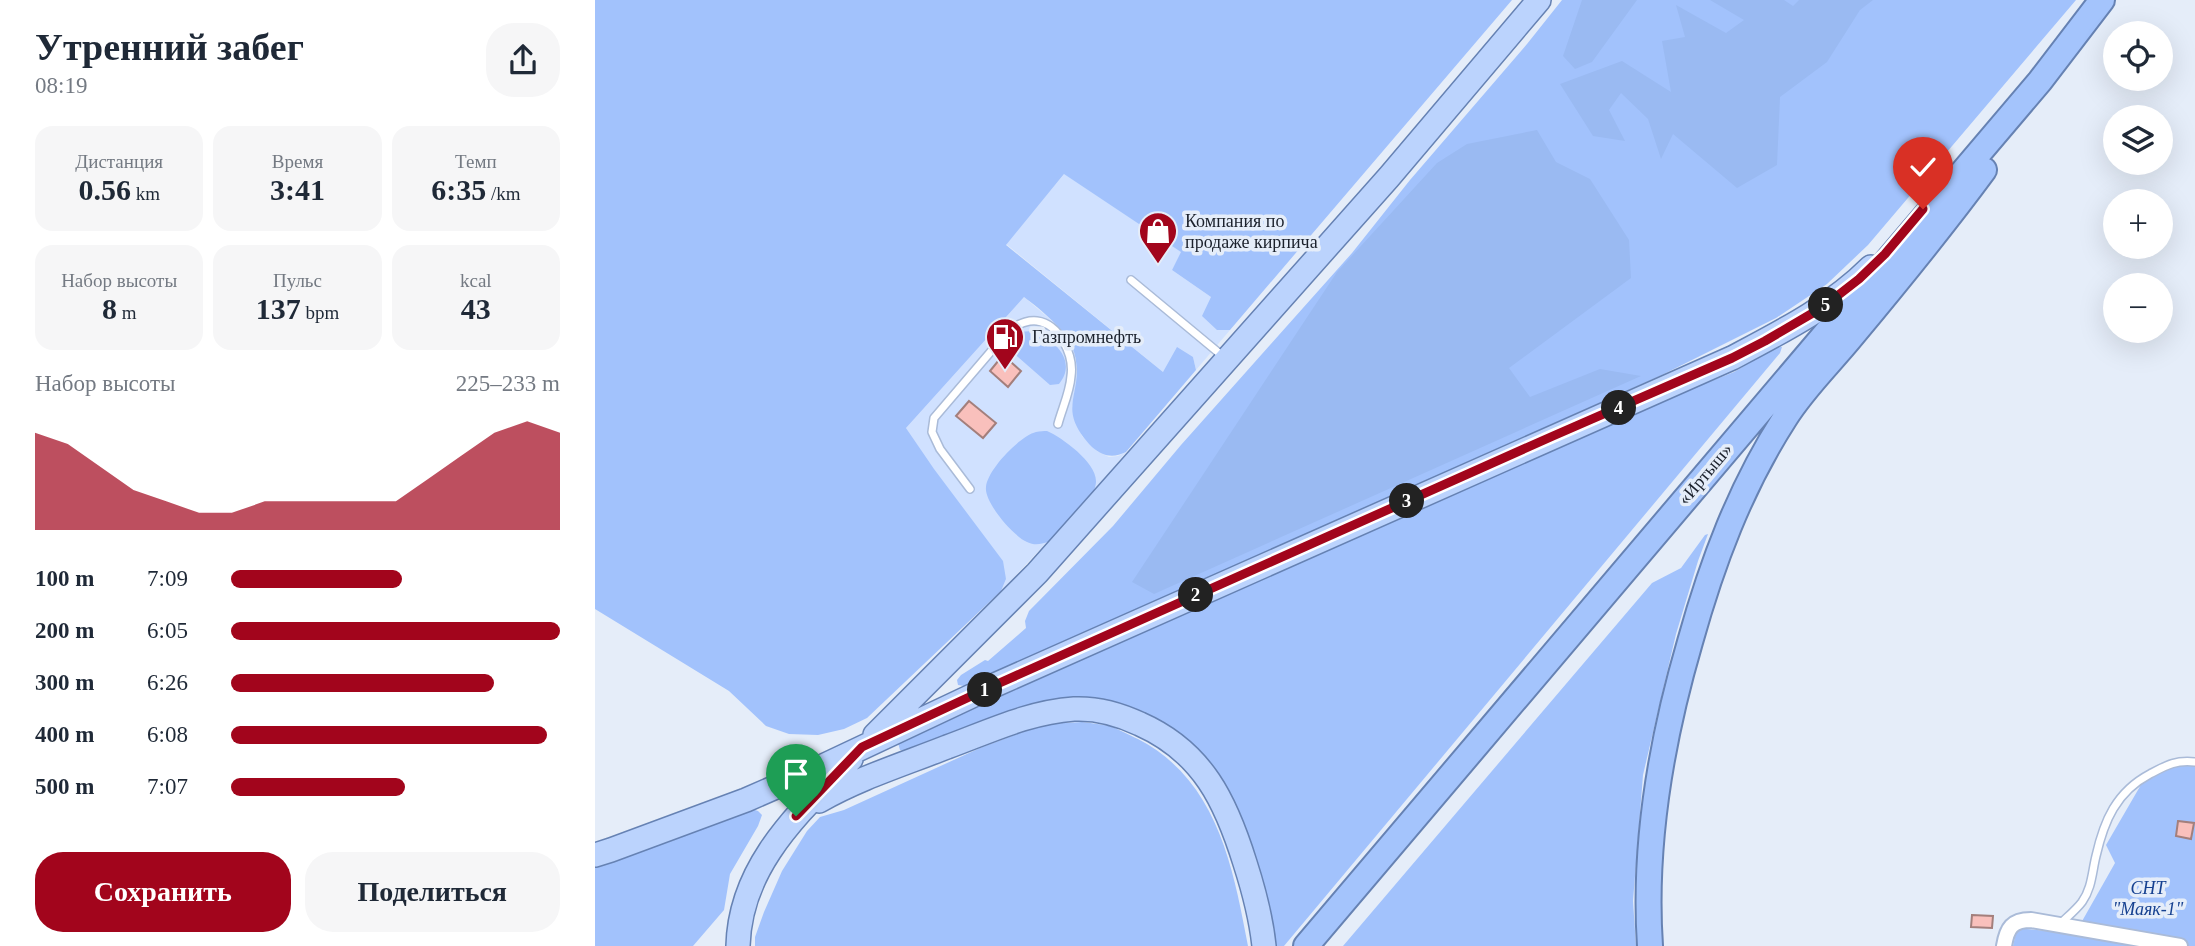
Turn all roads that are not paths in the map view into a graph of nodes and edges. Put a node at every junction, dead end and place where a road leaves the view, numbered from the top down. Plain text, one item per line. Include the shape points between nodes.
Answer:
1 (1539, 0) edge
2 (2102, 0) edge
3 (2120, 0) edge
4 (2040, 81) junction
5 (2019, 122) junction
6 (1131, 280) dead end
7 (1226, 359) junction
8 (1058, 424) dead end
9 (970, 489) dead end
10 (862, 747) junction
11 (2195, 762) edge
12 (796, 816) junction
13 (595, 855) edge
14 (2059, 925) junction
15 (739, 946) edge
16 (1264, 946) edge
17 (1306, 946) edge
18 (1328, 946) edge
19 (1650, 946) edge
20 (2004, 946) edge
21 (2180, 946) edge

1 - 7 main road
2 - 4 highway, «Иртыш»
3 - 5 highway, «Иртыш»
4 - 10 main road via 1885,254 1846,290 1798,322 1732,358
4 - 17 highway, «Иртыш»
5 - 18 highway, «Иртыш»
5 - 19 highway via 1939,231 1786,415 1741,497 1713,565 1666,733 1649,870
6 - 7 lane
7 - 10 main road via 1037,573
8 - 9 lane via 1072,377 1070,352 1057,333 1040,321 1025,322 1011,328 934,418 932,432 940,449
10 - 12 main road
10 - 13 main road via 746,800
11 - 14 lane via 2173,762 2121,795 2106,822 2083,902
12 - 15 main road via 776,839 757,874 744,910
12 - 16 main road via 861,780 1010,723 1075,709 1111,712 1146,726 1177,746 1217,792 1257,899
14 - 20 street via 2031,920 2014,923 2007,929
14 - 21 street

